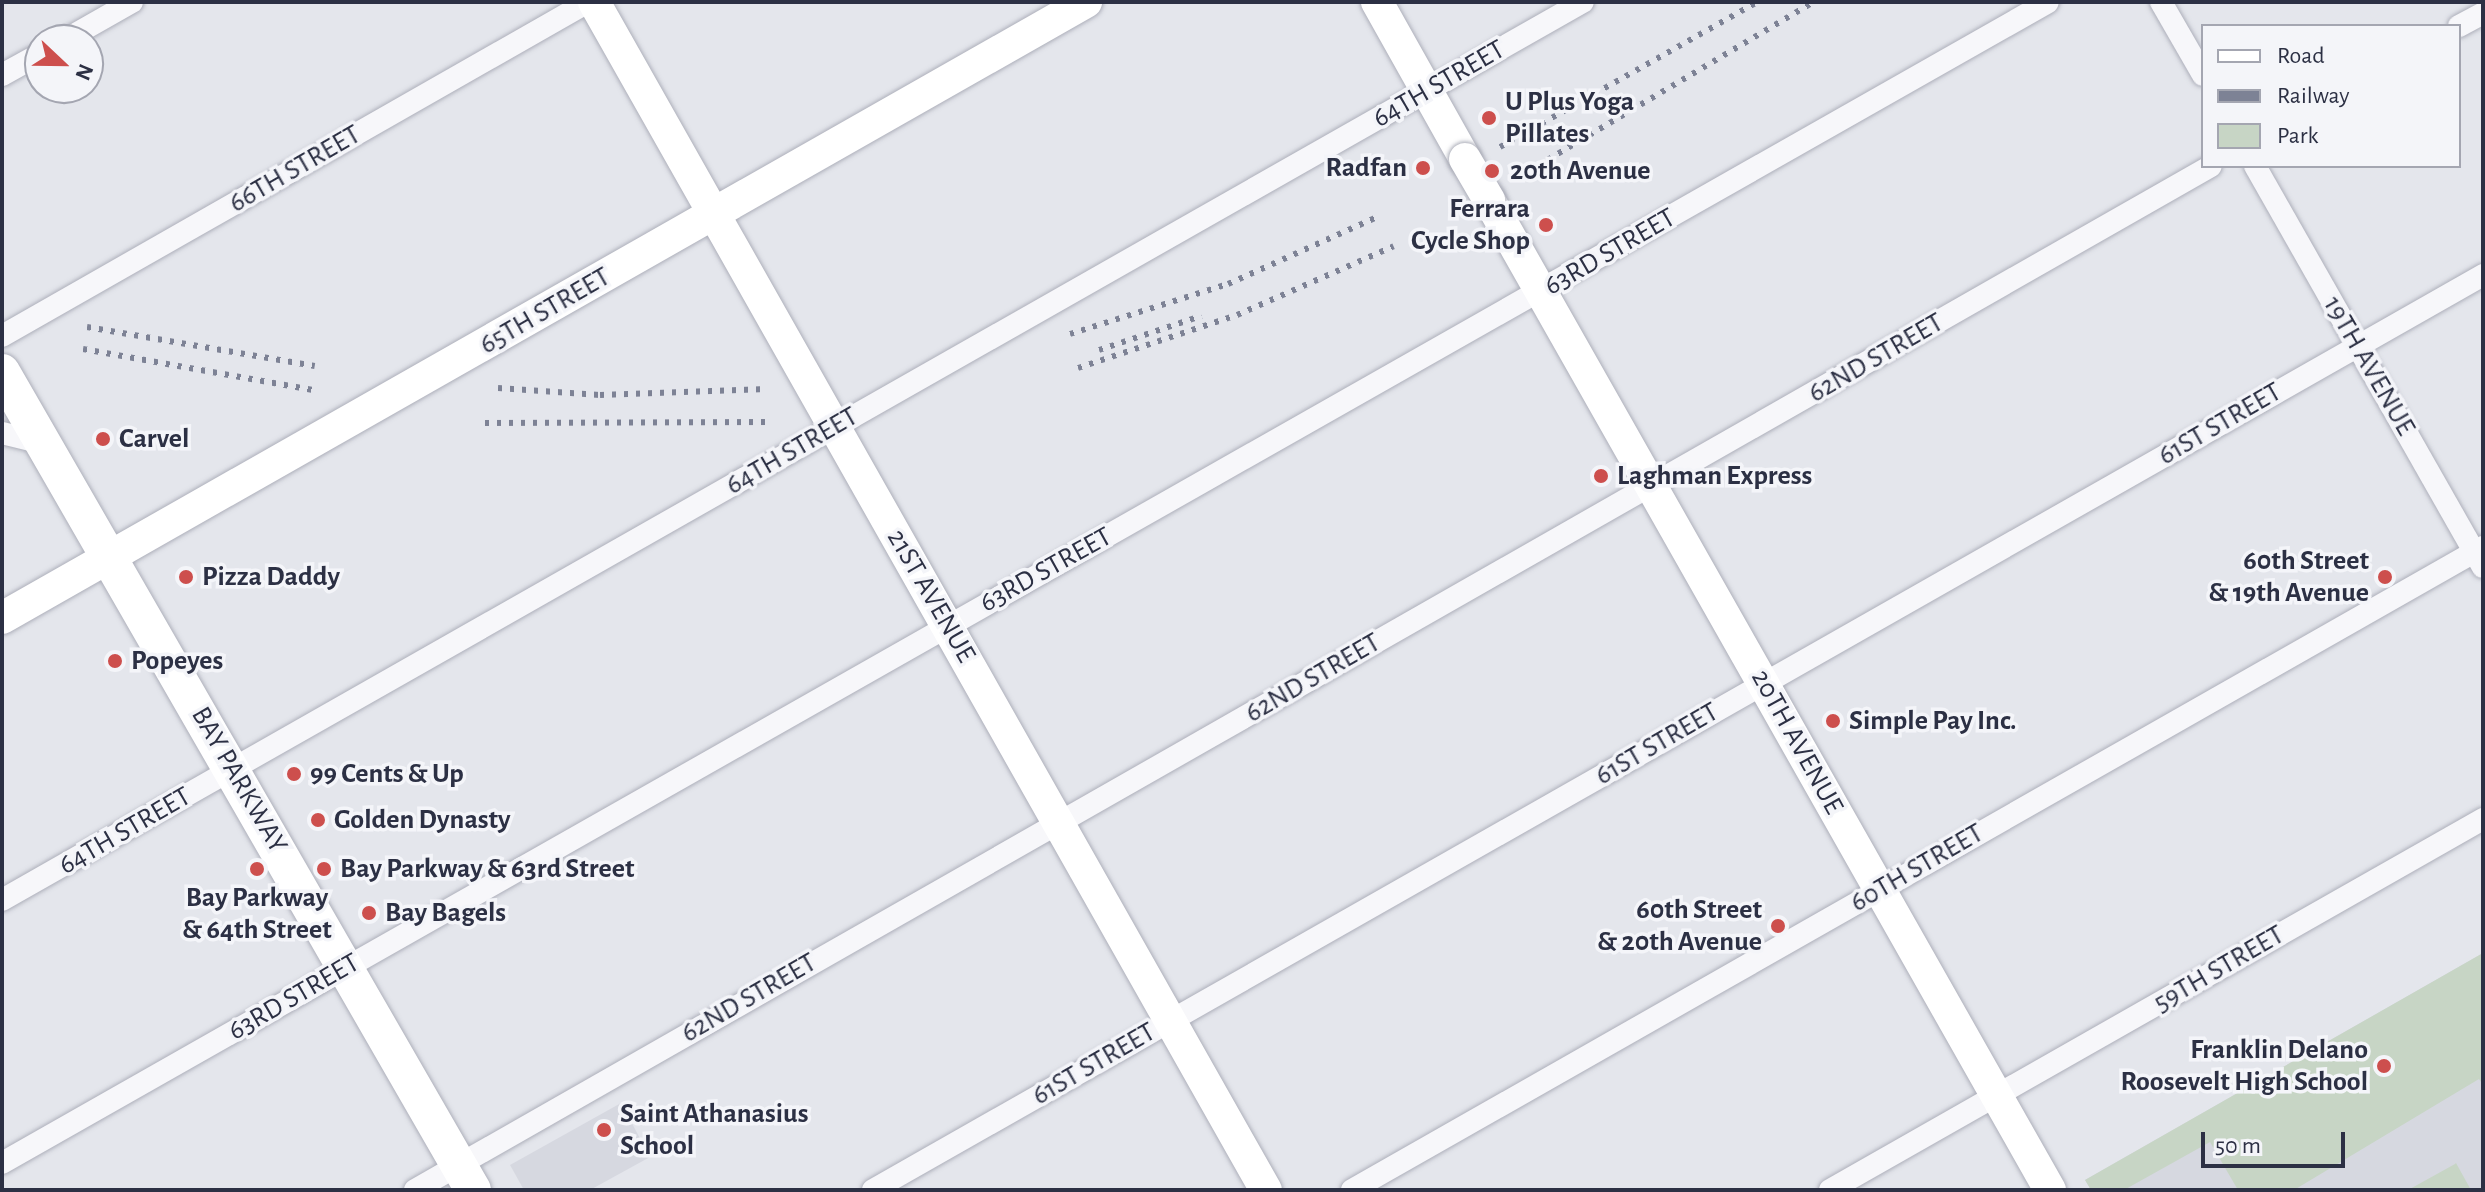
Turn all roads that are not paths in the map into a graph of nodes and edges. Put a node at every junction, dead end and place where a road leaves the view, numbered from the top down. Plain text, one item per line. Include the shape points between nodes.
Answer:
1 (132, 2) edge
2 (588, 2) edge
3 (594, 2) edge
4 (1086, 2) edge
5 (1377, 2) edge
6 (1583, 2) edge
7 (2048, 2) edge
8 (2161, 2) edge
9 (2483, 13) edge
10 (93, 24) edge
11 (2461, 25) edge
12 (24, 63) edge
13 (2201, 72) edge
14 (2, 75) edge
15 (1427, 90) junction
16 (2208, 168) edge
17 (2256, 168) edge
18 (715, 214) junction
19 (2483, 275) edge
20 (1541, 291) junction
21 (2, 336) edge
22 (2358, 346) junction
23 (2, 372) edge
24 (835, 427) junction
25 (2, 433) edge
26 (43, 443) junction
27 (1654, 486) junction
28 (2480, 555) edge
29 (111, 557) junction
30 (2, 618) edge
31 (948, 625) junction
32 (1764, 683) junction
33 (232, 770) junction
34 (2483, 819) edge
35 (1058, 823) junction
36 (1880, 889) junction
37 (2, 900) edge
38 (348, 967) junction
39 (1170, 1021) junction
40 (1996, 1096) junction
41 (2, 1163) edge
42 (466, 1178) edge
43 (415, 1190) edge
44 (873, 1190) edge
45 (1266, 1190) edge
46 (1352, 1190) edge
47 (1830, 1190) edge
48 (2050, 1190) edge

1 - 10 street
2 - 21 street, 66TH STREET
3 - 18 street, 21ST AVENUE
4 - 18 street, 65TH STREET
5 - 15 street, 20TH AVENUE
6 - 15 street, 64TH STREET
7 - 20 street, 63RD STREET
8 - 13 street
9 - 11 street
12 - 14 street
15 - 20 street, 20TH AVENUE, bridge
15 - 24 street, 64TH STREET
16 - 27 street, 62ND STREET
17 - 22 street, 19TH AVENUE
18 - 24 street, 21ST AVENUE
18 - 29 street, 65TH STREET
19 - 22 street, 61ST STREET
20 - 27 street, 20TH AVENUE
20 - 31 street, 63RD STREET
22 - 28 street, 19TH AVENUE
22 - 32 street, 61ST STREET
23 - 26 main road, BAY PARKWAY
24 - 31 street, 21ST AVENUE
24 - 33 street, 64TH STREET
25 - 26 street
26 - 29 main road, BAY PARKWAY
27 - 32 street, 20TH AVENUE
27 - 35 street, 62ND STREET
28 - 36 street, 60TH STREET
29 - 30 street, 65TH STREET
29 - 33 main road, BAY PARKWAY
31 - 35 street, 21ST AVENUE
31 - 38 street, 63RD STREET
32 - 36 street, 20TH AVENUE
32 - 39 street, 61ST STREET
33 - 37 street, 64TH STREET
33 - 38 main road, BAY PARKWAY
34 - 40 street, 59TH STREET
35 - 39 street, 21ST AVENUE
35 - 42 street, 62ND STREET
36 - 40 street, 20TH AVENUE
36 - 46 street, 60TH STREET
38 - 41 street, 63RD STREET
38 - 42 main road, BAY PARKWAY
39 - 44 street, 61ST STREET
39 - 45 street, 21ST AVENUE
40 - 47 street, 59TH STREET
40 - 48 street, 20TH AVENUE
42 - 43 street, 62ND STREET

